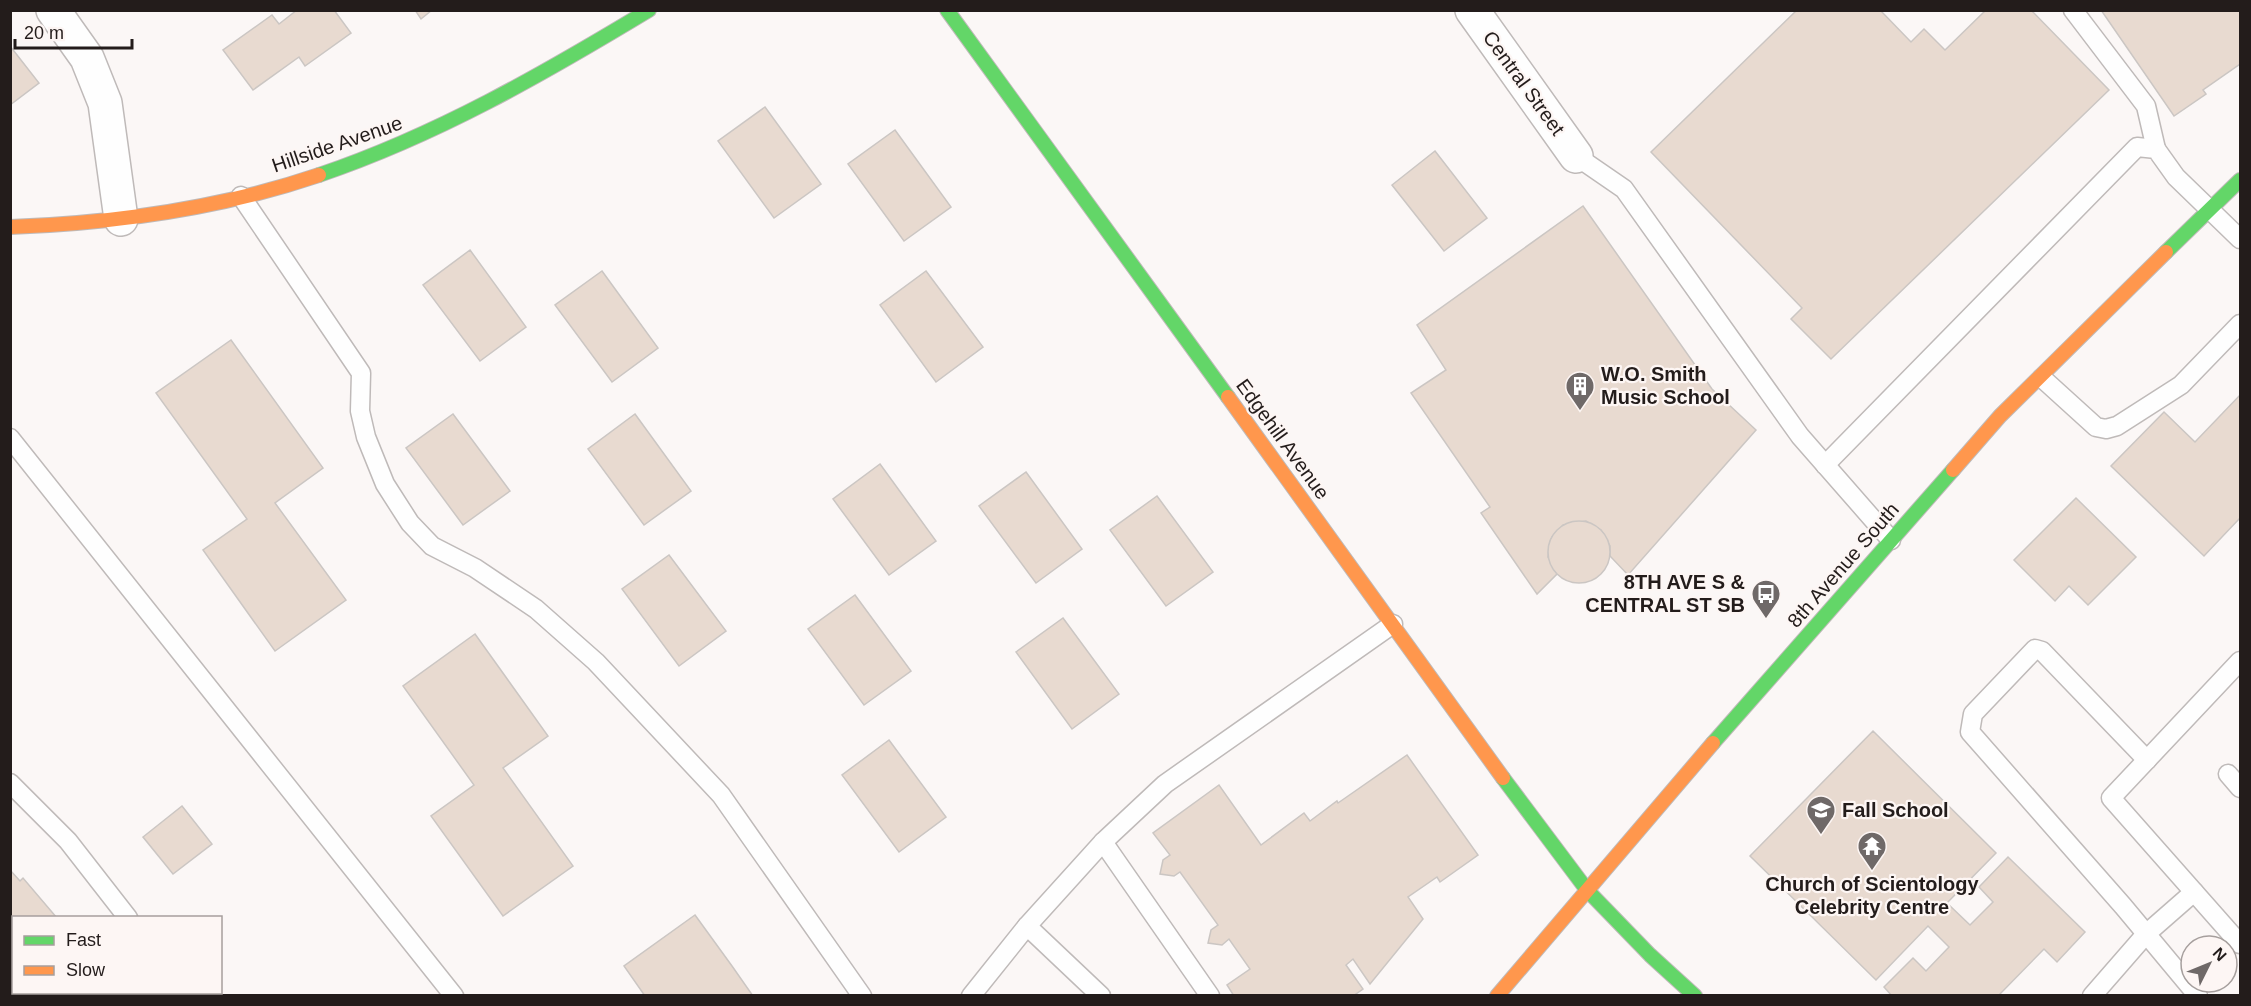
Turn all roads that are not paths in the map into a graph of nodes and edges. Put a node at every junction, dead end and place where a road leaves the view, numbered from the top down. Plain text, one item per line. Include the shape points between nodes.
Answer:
1 (53, 10) edge
2 (649, 10) edge
3 (947, 10) edge
4 (1472, 10) edge
5 (2073, 10) edge
6 (2156, 149) junction
7 (1576, 156) joint
8 (2241, 180) edge
9 (241, 196) junction
10 (2210, 210) junction
11 (121, 219) junction
12 (10, 227) edge
13 (2241, 239) edge
14 (2241, 324) edge
15 (2042, 378) junction
16 (10, 438) edge
17 (1825, 465) junction
18 (1891, 540) junction
19 (1393, 624) junction
20 (2241, 661) edge
21 (2147, 760) junction
22 (2228, 774) dead end
23 (10, 783) edge
24 (2241, 788) edge
25 (1103, 842) junction
26 (1587, 890) junction
27 (2194, 891) junction
28 (126, 916) edge
29 (1027, 926) junction
30 (2146, 934) junction
31 (2241, 944) edge
32 (454, 996) edge
33 (861, 996) edge
34 (971, 996) edge
35 (1101, 996) edge
36 (1209, 996) edge
37 (1497, 996) edge
38 (1695, 996) edge
39 (2092, 996) edge
40 (2198, 996) edge

1 - 11 street via 87,58 105,102
2 - 9 street, Hillside Avenue via 529,81 438,127 346,165
3 - 19 street, Edgehill Avenue
4 - 7 street, Central Street
5 - 6 lane via 2146,105
6 - 10 lane via 2176,177
6 - 17 lane via 2137,147
7 - 17 lane via 1624,189 1800,436
8 - 10 street, 8th Avenue South
9 - 11 street, Hillside Avenue
9 - 33 lane via 360,373 360,411 366,437 385,484 410,523 432,546 475,568 536,609 621,687 721,795
10 - 13 lane
10 - 15 street, 8th Avenue South
11 - 12 street, Hillside Avenue
14 - 15 lane via 2181,385 2106,429 2096,427
15 - 18 street, 8th Avenue South via 2000,416
16 - 32 lane
17 - 18 lane
18 - 26 street, 8th Avenue South
19 - 25 lane via 1165,784
19 - 26 street, Edgehill Avenue via 1540,831
20 - 21 lane
21 - 27 lane via 2111,798
21 - 30 lane via 2042,651 2035,649 1973,714 1970,732
22 - 24 lane
23 - 28 lane via 68,840
25 - 29 lane
25 - 36 lane
26 - 37 street, 8th Avenue South
26 - 38 street, Edgehill Avenue
27 - 30 lane
27 - 31 lane
29 - 34 lane
29 - 35 lane
30 - 39 lane
30 - 40 lane

